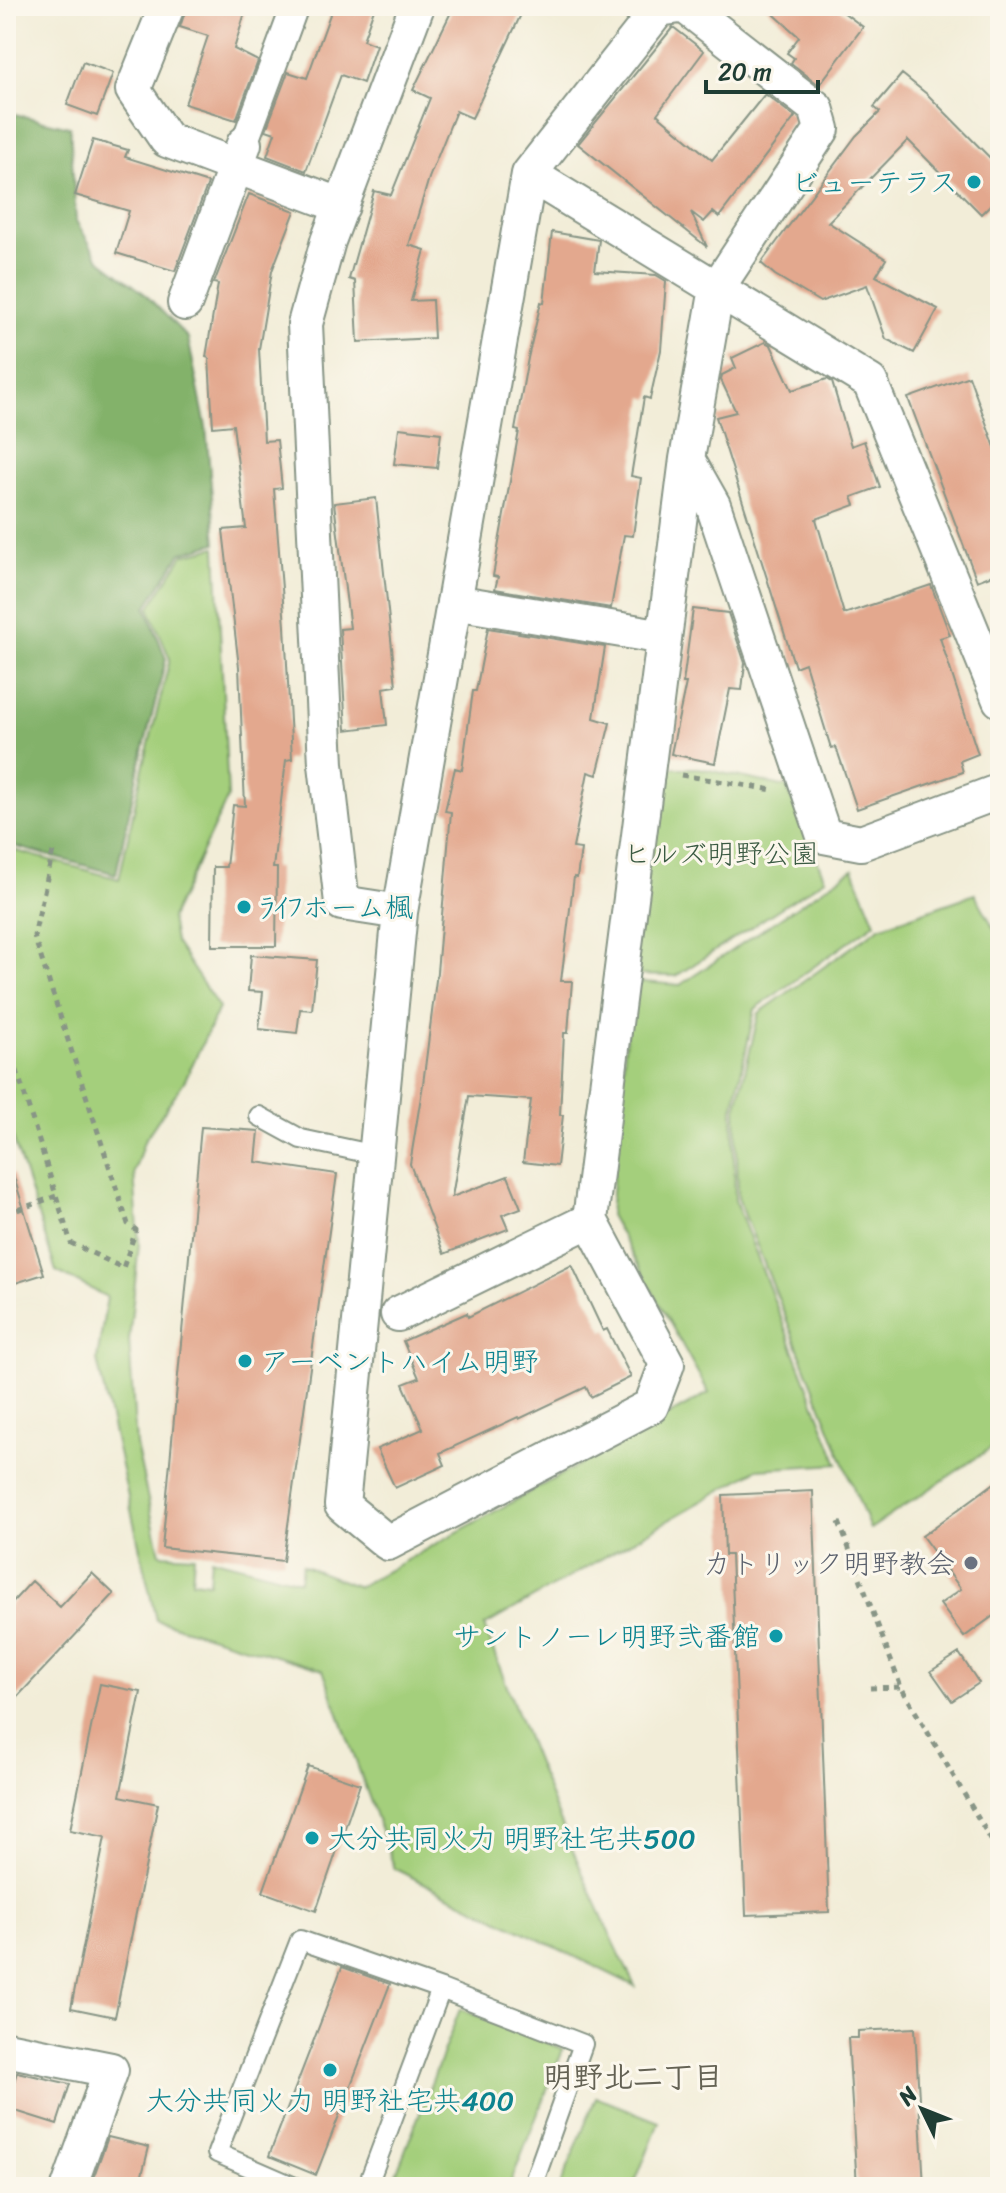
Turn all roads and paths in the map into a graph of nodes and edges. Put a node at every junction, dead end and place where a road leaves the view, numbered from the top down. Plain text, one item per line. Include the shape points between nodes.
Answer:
1 (167, 6) edge
2 (295, 6) edge
3 (417, 6) edge
4 (682, 6) edge
5 (240, 156) junction
6 (529, 174) junction
7 (342, 206) junction
8 (717, 288) junction
9 (185, 303) dead end
10 (687, 459) junction
11 (454, 602) junction
12 (664, 637) junction
13 (1000, 700) edge
14 (647, 774) junction
15 (780, 791) dead end
16 (1000, 791) edge
17 (54, 847) dead end
18 (400, 912) junction
19 (6, 1036) edge
20 (259, 1116) dead end
21 (376, 1155) junction
22 (56, 1196) junction
23 (6, 1214) edge
24 (590, 1220) junction
25 (398, 1314) dead end
26 (839, 1522) dead end
27 (901, 1687) junction
28 (870, 1688) dead end
29 (1000, 1855) edge
30 (441, 1989) junction
31 (6, 2049) edge
32 (69, 2187) edge
33 (295, 2187) edge
34 (367, 2187) edge
35 (532, 2187) edge

1 - 5 street via 133,90 167,140
2 - 5 street
3 - 7 street
4 - 6 street via 659,9
4 - 8 street via 816,108 822,129
5 - 7 street
5 - 9 street
6 - 8 street
6 - 11 street
7 - 18 street via 305,324 326,764 342,903
8 - 10 street
8 - 13 street via 870,382
10 - 12 street
10 - 16 street via 713,505 824,836 861,843
11 - 12 street
11 - 18 street
12 - 14 street
14 - 15 path via 697,776
14 - 24 street
17 - 22 path via 34,936 128,1224 136,1230 123,1268 71,1243
18 - 21 street
19 - 22 path
20 - 21 lane via 301,1139
21 - 24 street via 342,1505 388,1543 651,1406 667,1364
22 - 23 path
24 - 25 street
26 - 27 path
27 - 28 path
27 - 29 path
30 - 33 lane via 300,1940 217,2153
30 - 34 lane
30 - 35 lane via 583,2044
31 - 32 street via 111,2070

